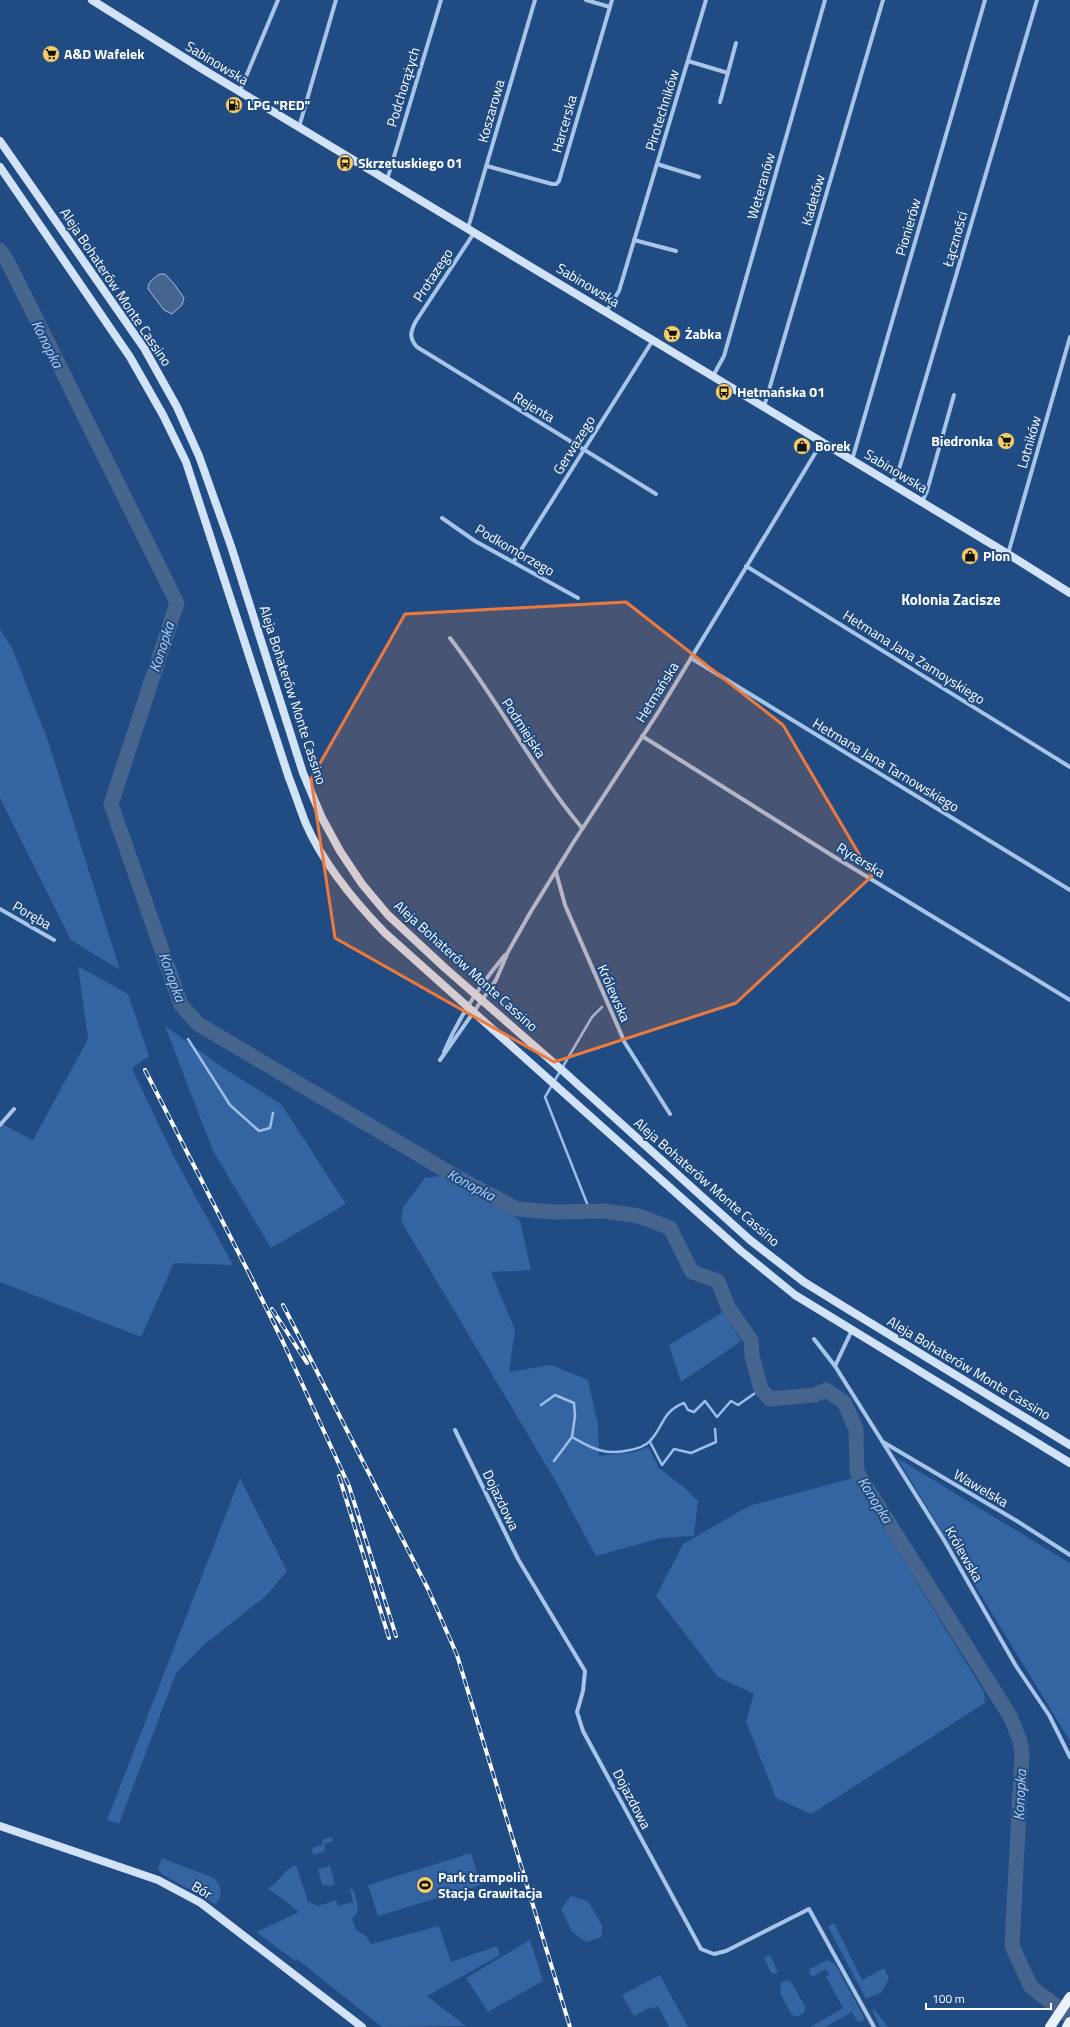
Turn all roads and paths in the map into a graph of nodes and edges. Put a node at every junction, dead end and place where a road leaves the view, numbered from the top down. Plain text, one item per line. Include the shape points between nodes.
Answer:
1 (92, 0) edge
2 (278, 0) edge
3 (336, 0) edge
4 (441, 0) edge
5 (535, 0) edge
6 (586, 0) edge
7 (612, 0) edge
8 (706, 0) edge
9 (825, 0) edge
10 (883, 0) edge
11 (985, 0) edge
12 (1037, 0) edge
13 (610, 7) junction
14 (736, 44) dead end
15 (688, 61) junction
16 (728, 73) junction
17 (240, 92) junction
18 (720, 102) dead end
19 (299, 127) junction
20 (0, 141) edge
21 (657, 164) junction
22 (487, 166) junction
23 (0, 167) edge
24 (699, 177) dead end
25 (387, 180) junction
26 (471, 231) junction
27 (634, 240) junction
28 (676, 251) dead end
29 (606, 312) junction
30 (411, 330) joint
31 (1070, 337) edge
32 (653, 340) junction
33 (713, 376) junction
34 (954, 395) dead end
35 (764, 407) junction
36 (822, 442) junction
37 (584, 451) junction
38 (852, 461) junction
39 (892, 484) junction
40 (656, 494) dead end
41 (922, 502) junction
42 (442, 518) dead end
43 (1008, 554) junction
44 (514, 561) junction
45 (746, 566) junction
46 (1070, 593) edge
47 (578, 598) dead end
48 (450, 638) dead end
49 (691, 658) junction
50 (642, 736) junction
51 (1070, 767) edge
52 (582, 828) junction
53 (556, 872) junction
54 (1070, 890) edge
55 (0, 909) edge
56 (54, 940) dead end
57 (508, 952) junction
58 (475, 994) junction
59 (482, 1000) junction
60 (1070, 1000) edge
61 (471, 1009) junction
62 (14, 1109) dead end
63 (670, 1114) dead end
64 (0, 1125) edge
65 (852, 1330) junction
66 (814, 1339) dead end
67 (835, 1366) junction
68 (455, 1430) dead end
69 (881, 1440) junction
70 (1070, 1445) edge
71 (1070, 1464) edge
72 (1070, 1555) edge
73 (1070, 1757) edge
74 (0, 1826) edge
75 (1070, 1996) edge
76 (1070, 2022) edge
77 (1050, 2026) edge
78 (362, 2027) edge
79 (874, 2027) edge
80 (1067, 2027) edge

1 - 17 main road, Sabinowska
2 - 17 street
3 - 19 street
4 - 25 street, Podchorążych
5 - 22 street, Koszarowa
6 - 13 street
7 - 13 street, Harcerska
8 - 15 street, Pirotechników
9 - 33 street, Weteranów via 724,356
10 - 35 street, Kadetów
11 - 38 street, Pionierów
12 - 39 street, Łączności via 900,466
13 - 22 street, Harcerska via 559,181 552,184
14 - 16 street
15 - 16 street, Pirotechników
15 - 21 street, Pirotechników
16 - 18 street
17 - 19 main road, Sabinowska
19 - 25 main road, Sabinowska
20 - 58 main road, Aleja Bohaterów Monte Cassino via 144,348 177,408 199,456 231,546 303,773 325,825 362,884 388,915
21 - 24 street, Pirotechników
21 - 27 street, Pirotechników
22 - 26 street, Koszarowa
23 - 61 main road, Aleja Bohaterów Monte Cassino via 130,356 186,462 289,778 307,825 323,854 362,910
25 - 26 main road, Sabinowska
26 - 29 main road, Sabinowska
26 - 30 street, Protazego
27 - 28 street
27 - 29 street, Pirotechników via 619,291
29 - 32 main road, Sabinowska
30 - 37 street, Rejenta via 411,338 416,347
31 - 43 street, Lotników
32 - 33 main road, Sabinowska
32 - 37 street, Gerwazego
33 - 35 main road, Sabinowska
34 - 41 street
35 - 36 main road, Sabinowska
36 - 38 main road, Sabinowska
36 - 45 street, Hetmańska
37 - 40 street, Rejenta
37 - 44 street, Gerwazego
38 - 39 main road, Sabinowska
39 - 41 main road, Sabinowska
41 - 43 main road, Sabinowska
42 - 44 street, Podkomorzego via 476,541
43 - 46 main road, Sabinowska
44 - 47 street, Podkomorzego
45 - 49 street, Hetmańska
45 - 51 street, Hetmana Jana Zamoyskiego
48 - 52 street, Podmiejska via 465,657 524,750
49 - 50 street, Hetmańska
49 - 54 street, Hetmana Jana Tarnowskiego
50 - 52 street, Hetmańska
50 - 60 street, Rycerska
52 - 53 street, Hetmańska
53 - 57 street, Hetmańska
53 - 63 street, Królewska via 565,905 625,1043
55 - 56 street, Poręba
57 - 58 street, Hetmańska
57 - 59 street, Hetmańska via 496,980
58 - 59 main road, Aleja Bohaterów Monte Cassino
58 - 61 street, Hetmańska
59 - 61 street, Hetmańska
59 - 70 main road, Aleja Bohaterów Monte Cassino via 750,1240 804,1282
61 - 61 street, Hetmańska via 455,1026 440,1060
61 - 65 main road, Aleja Bohaterów Monte Cassino via 741,1251 795,1295
62 - 64 street
65 - 67 street
65 - 71 main road, Aleja Bohaterów Monte Cassino
66 - 67 street, Królewska
67 - 69 street, Królewska
68 - 79 street, Dojazdowa via 518,1559 585,1671 577,1712 583,1731 701,1949 714,1954 726,1951 809,1909
69 - 72 street, Wawelska
69 - 73 street, Królewska via 944,1540 1016,1666 1049,1715
74 - 78 main road, Bór via 158,1880 201,1903
75 - 77 main road
76 - 80 main road

